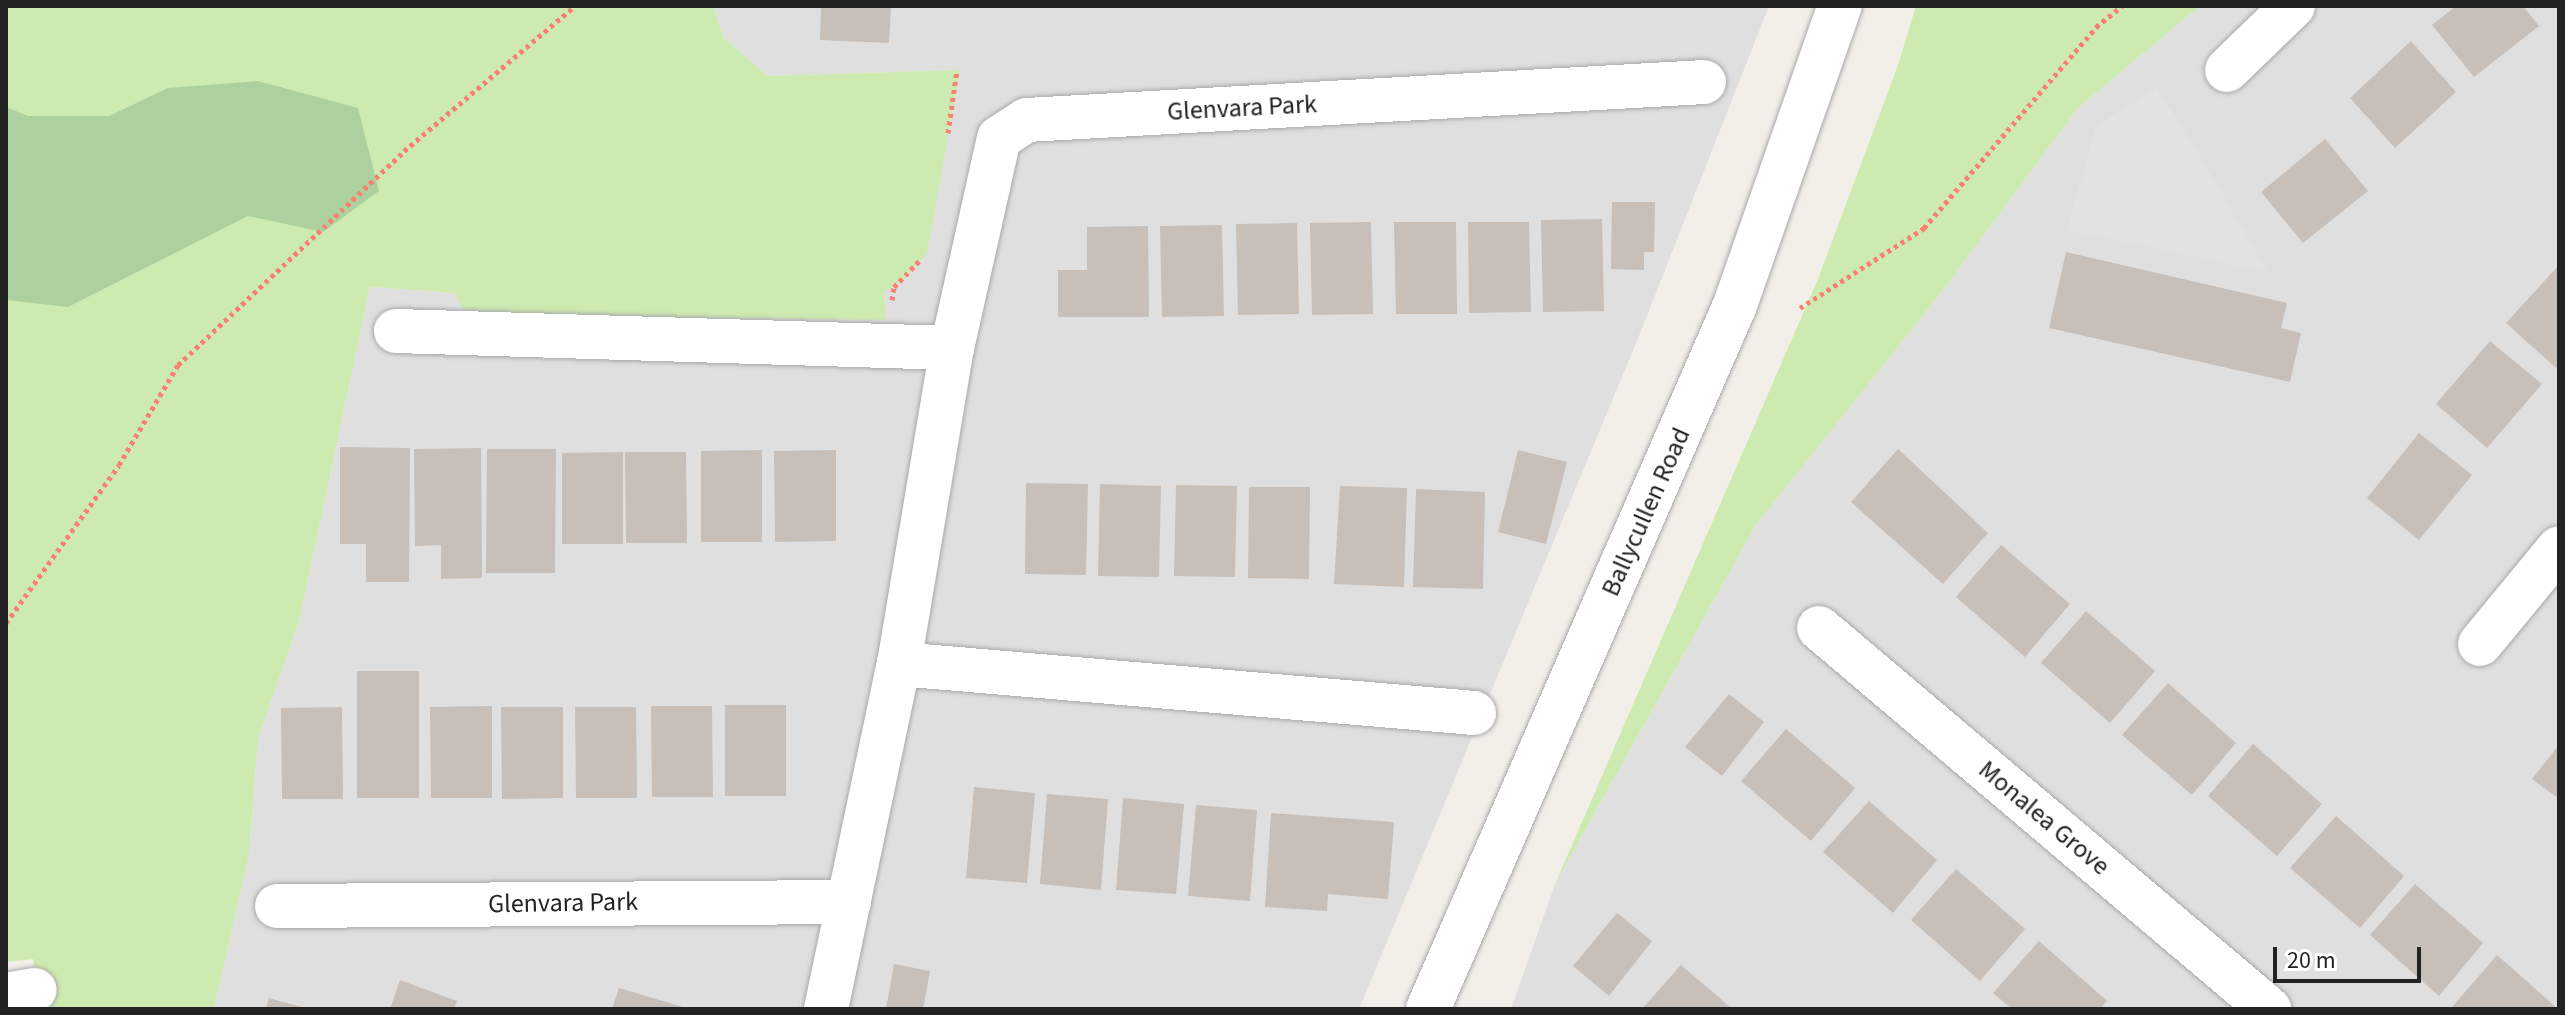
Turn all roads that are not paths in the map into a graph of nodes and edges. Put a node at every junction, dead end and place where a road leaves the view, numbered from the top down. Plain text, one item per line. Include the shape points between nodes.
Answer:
1 (1840, 6) edge
2 (2293, 6) edge
3 (2227, 70) dead end
4 (1704, 82) dead end
5 (396, 331) dead end
6 (952, 348) junction
7 (2559, 548) edge
8 (1819, 628) dead end
9 (2480, 644) dead end
10 (899, 664) junction
11 (1474, 713) dead end
12 (849, 902) junction
13 (277, 906) dead end
14 (1433, 1007) edge
15 (826, 1009) edge
16 (2269, 1009) edge

1 - 14 street, Ballycullen Road via 1735,305
2 - 3 street
4 - 6 street, Glenvara Park via 1027,120 999,138
5 - 6 street
6 - 10 street, Glenvara Park
7 - 9 street
8 - 16 street, Monalea Grove
10 - 11 street
10 - 12 street, Glenvara Park
12 - 13 street, Glenvara Park
12 - 15 street, Glenvara Park

